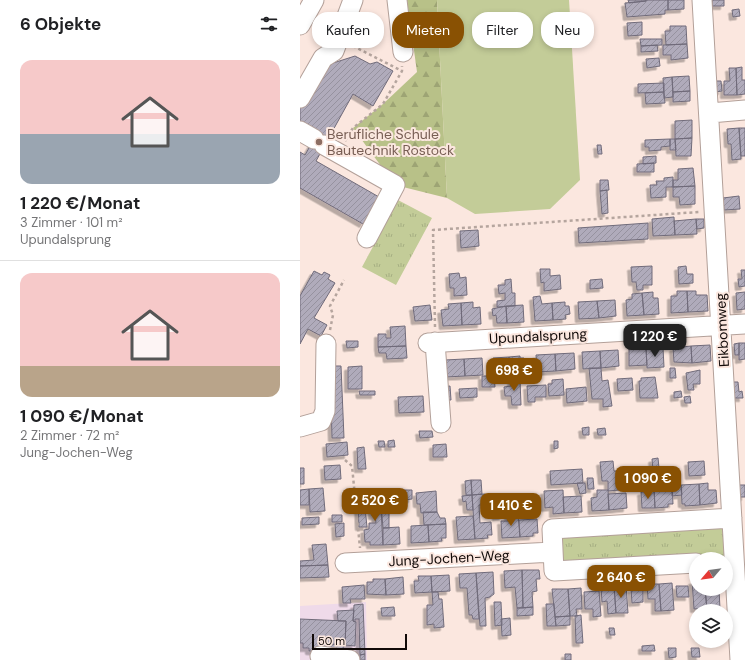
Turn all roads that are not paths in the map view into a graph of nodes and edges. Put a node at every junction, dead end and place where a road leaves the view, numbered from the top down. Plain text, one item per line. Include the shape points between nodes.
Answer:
1 (314, 0) edge
2 (353, 0) edge
3 (397, 0) edge
4 (702, 0) edge
5 (300, 25) edge
6 (403, 52) road end
7 (300, 98) edge
8 (745, 110) edge
9 (710, 113) junction
10 (319, 142) edge
11 (367, 238) dead end
12 (745, 324) edge
13 (722, 325) junction
14 (326, 344) road end
15 (441, 422) dead end
16 (300, 427) edge
17 (732, 518) junction
18 (739, 540) edge
19 (553, 552) junction
20 (733, 556) edge
21 (353, 563) road end
22 (689, 564) edge
23 (732, 596) edge
24 (320, 656) dead end
25 (350, 660) edge
26 (735, 660) edge

1 - 5 street
2 - 7 street via 334,51 323,58
3 - 6 street
4 - 9 street, Eikbomweg
8 - 9 street
9 - 13 street, Eikbomweg
10 - 11 street via 395,185
12 - 13 street, Upundalsprung
13 - 15 street, Upundalsprung via 432,342
13 - 17 street, Eikbomweg
14 - 16 street via 325,412 321,421
17 - 18 street, Eikbomweg
17 - 19 street via 552,529
18 - 20 street, Eikbomweg
19 - 21 street, Jung-Jochen-Weg
19 - 22 street via 554,571
23 - 26 street, Eikbomweg
24 - 25 street

